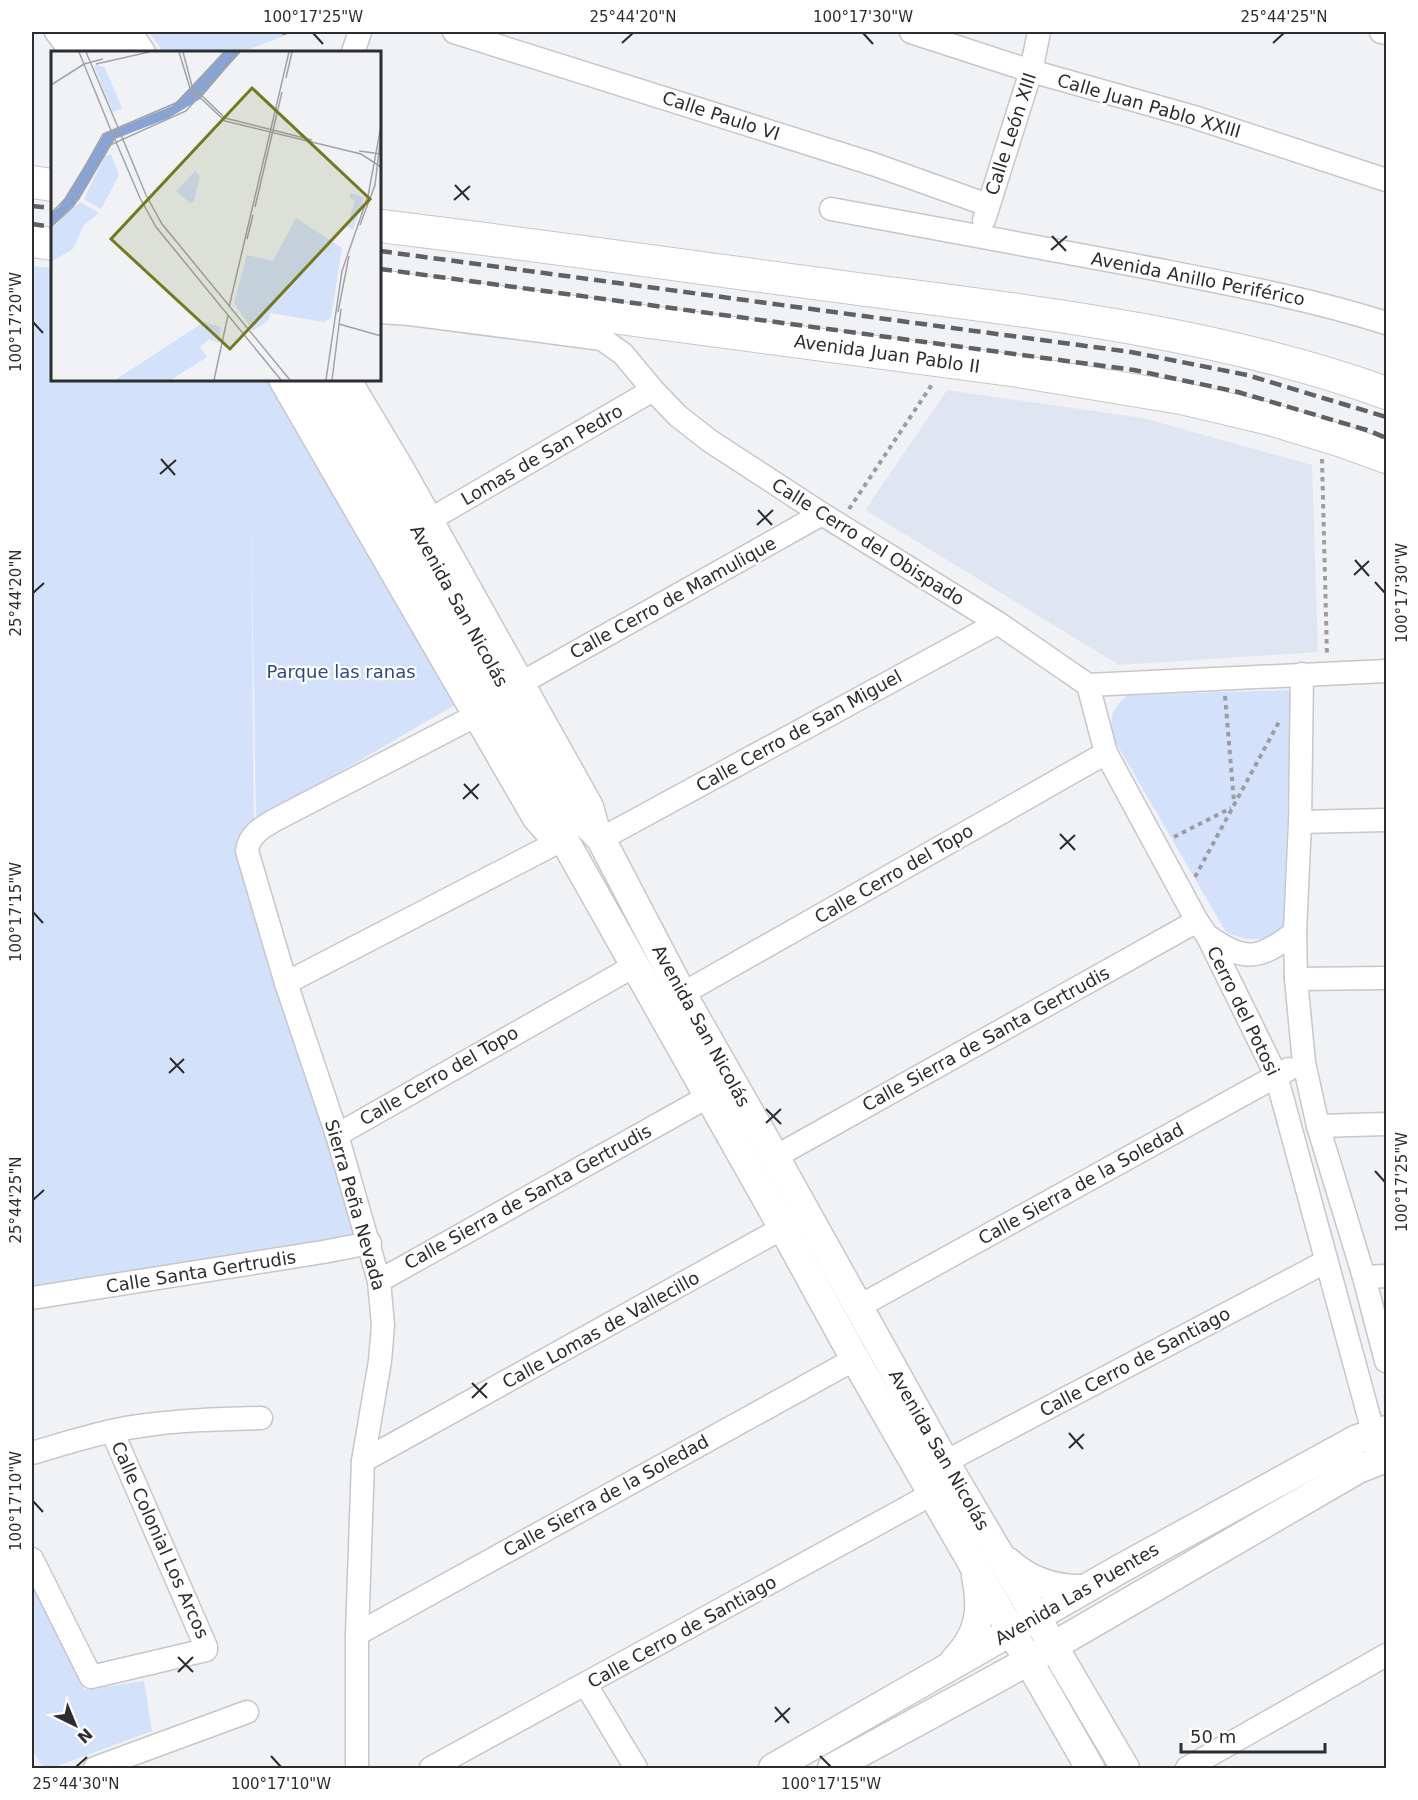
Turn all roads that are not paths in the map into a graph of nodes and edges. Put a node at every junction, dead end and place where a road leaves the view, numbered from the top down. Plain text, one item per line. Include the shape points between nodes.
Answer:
1 (56, 32) edge
2 (83, 32) edge
3 (109, 32) edge
4 (131, 32) edge
5 (360, 32) edge
6 (454, 32) edge
7 (911, 32) edge
8 (1039, 32) edge
9 (1381, 32) edge
10 (1386, 33) edge
11 (69, 51) edge
12 (96, 51) edge
13 (122, 51) edge
14 (143, 51) edge
15 (352, 51) edge
16 (1031, 71) junction
17 (1386, 180) edge
18 (32, 182) edge
19 (51, 185) edge
20 (988, 205) junction
21 (831, 209) dead end
22 (381, 226) edge
23 (980, 236) junction
24 (32, 241) edge
25 (51, 244) edge
26 (381, 286) edge
27 (381, 312) edge
28 (1386, 323) edge
29 (281, 381) edge
30 (302, 381) edge
31 (330, 381) edge
32 (351, 381) edge
33 (653, 390) junction
34 (1386, 393) edge
35 (1386, 457) edge
36 (431, 519) junction
37 (830, 520) junction
38 (998, 623) junction
39 (1386, 670) edge
40 (1302, 676) junction
41 (523, 682) junction
42 (1088, 685) junction
43 (475, 716) junction
44 (1106, 753) junction
45 (1386, 820) edge
46 (1300, 822) junction
47 (564, 823) junction
48 (601, 839) junction
49 (1202, 929) junction
50 (1295, 932) junction
51 (636, 965) junction
52 (1386, 978) edge
53 (1296, 979) junction
54 (285, 983) junction
55 (682, 994) junction
56 (1304, 1062) junction
57 (1276, 1075) junction
58 (709, 1096) junction
59 (1386, 1124) edge
60 (1318, 1126) junction
61 (337, 1135) junction
62 (775, 1157) junction
63 (795, 1221) junction
64 (370, 1243) junction
65 (1325, 1262) junction
66 (1386, 1276) edge
67 (1364, 1277) junction
68 (379, 1281) junction
69 (32, 1298) edge
70 (858, 1307) junction
71 (855, 1359) junction
72 (1386, 1361) edge
73 (261, 1418) dead end
74 (112, 1431) junction
75 (1381, 1445) edge
76 (32, 1453) edge
77 (363, 1461) junction
78 (945, 1462) junction
79 (932, 1494) junction
80 (999, 1554) junction
81 (32, 1559) edge
82 (974, 1568) junction
83 (1085, 1589) junction
84 (1036, 1616) junction
85 (1095, 1622) junction
86 (1012, 1632) junction
87 (357, 1634) junction
88 (1054, 1645) junction
89 (1386, 1655) edge
90 (1028, 1661) junction
91 (946, 1670) junction
92 (586, 1684) junction
93 (976, 1690) junction
94 (1080, 1692) junction
95 (1053, 1706) junction
96 (247, 1712) dead end
97 (95, 1768) edge
98 (357, 1768) edge
99 (431, 1768) edge
100 (636, 1768) edge
101 (773, 1768) edge
102 (832, 1768) edge
103 (1090, 1768) edge
104 (1125, 1768) edge
105 (1187, 1768) edge

1 - 11 street
2 - 12 street
3 - 13 street
4 - 14 street
5 - 15 street
6 - 20 street, Calle Paulo VI via 873,164
7 - 16 street, Calle Juan Pablo XXIII
8 - 16 street, Calle León XIII
9 - 10 street
16 - 17 street, Calle Juan Pablo XXIII via 1194,117
16 - 20 street, Calle León XIII
18 - 19 main road
20 - 23 street, Calle León XIII
21 - 23 street, Avenida Anillo Periférico
22 - 34 main road via 1035,312 1204,342 1286,361
23 - 28 street, Avenida Anillo Periférico via 1261,290
24 - 25 main road
26 - 35 main road, Avenida Juan Pablo II via 1018,371 1181,398 1270,419
27 - 33 street, Calle Cerro del Obispado via 602,339 623,354
29 - 43 street
30 - 47 street, Avenida San Nicolás
31 - 47 street, Avenida San Nicolás
32 - 36 street
33 - 36 street, Lomas de San Pedro
33 - 37 street, Calle Cerro del Obispado via 710,441
36 - 41 street
37 - 38 street, Calle Cerro del Obispado
37 - 41 street, Calle Cerro de Mamulique
38 - 42 street, Calle Cerro del Obispado
38 - 48 street, Calle Cerro de San Miguel
39 - 40 street
40 - 42 street
40 - 46 street, Cerro del Potosi
41 - 48 street via 592,806
42 - 44 street, Cerro del Potosi
43 - 47 street via 541,829 550,837
43 - 54 street, Sierra Peña Nevada via 274,820 248,843 250,866
44 - 49 street, Cerro del Potosi
44 - 55 street, Calle Cerro del Topo
45 - 46 street
46 - 50 street, Cerro del Potosi
47 - 48 street, Avenida San Nicolás
47 - 51 street, Avenida San Nicolás
47 - 54 street
48 - 55 street, Avenida San Nicolás
49 - 50 street via 1233,953 1250,954 1270,950
49 - 57 street, Cerro del Potosi
49 - 62 street, Calle Sierra de Santa Gertrudis
50 - 53 street, Cerro del Potosi
51 - 58 street, Avenida San Nicolás
51 - 61 street, Calle Cerro del Topo
52 - 53 street
53 - 56 street, Cerro del Potosi
54 - 61 street, Sierra Peña Nevada
55 - 62 street, Avenida San Nicolás
56 - 57 street, Calle Sierra de la Soledad
56 - 60 street, Cerro del Potosi
57 - 65 street, Cerro del Potosi
57 - 70 street, Calle Sierra de la Soledad
58 - 63 street, Avenida San Nicolás
58 - 68 street, Calle Sierra de Santa Gertrudis
59 - 60 street
60 - 67 street, Cerro del Potosi
61 - 64 street, Sierra Peña Nevada
62 - 63 street, Avenida San Nicolás
63 - 70 street, Avenida San Nicolás
63 - 71 street, Avenida San Nicolás
63 - 77 street, Calle Lomas de Vallecillo
64 - 68 street, Sierra Peña Nevada
64 - 69 street, Calle Santa Gertrudis
65 - 75 street, Cerro del Potosi
65 - 78 street, Calle Cerro de Santiago
66 - 67 street
67 - 72 street, Cerro del Potosi
68 - 77 street, Sierra Peña Nevada via 380,1361
70 - 78 street, Avenida San Nicolás
71 - 79 street, Avenida San Nicolás
71 - 87 street, Calle Sierra de la Soledad
73 - 74 street via 164,1423
74 - 76 street
74 - 81 street, Calle Colonial Los Arcos via 206,1650 91,1677
75 - 83 street, Avenida Las Puentes via 1347,1445
75 - 85 street, Avenida Las Puentes via 1358,1469
77 - 87 street, Sierra Peña Nevada
78 - 80 street, Avenida San Nicolás
79 - 82 street, Avenida San Nicolás
79 - 92 street, Calle Cerro de Santiago
80 - 83 street via 1016,1569 1050,1587
80 - 84 street, Avenida San Nicolás
82 - 86 street, Avenida San Nicolás
82 - 91 street via 980,1606 976,1630 966,1649
83 - 84 street, Avenida Las Puentes
84 - 86 street, Avenida Las Puentes
84 - 88 street, Avenida San Nicolás
85 - 88 street, Avenida Las Puentes
85 - 94 street via 1079,1655
86 - 90 street, Avenida San Nicolás
86 - 91 street, Avenida Las Puentes
87 - 98 street, Sierra Peña Nevada
88 - 90 street, Avenida Las Puentes
88 - 94 street, Avenida San Nicolás
89 - 105 street
90 - 93 street, Avenida Las Puentes
90 - 95 street, Avenida San Nicolás
91 - 101 street, Avenida Las Puentes
92 - 99 street, Calle Cerro de Santiago
92 - 100 street
93 - 95 street via 1015,1688
93 - 102 street, Avenida Las Puentes
94 - 104 street, Avenida San Nicolás
95 - 103 street, Avenida San Nicolás
96 - 97 street

